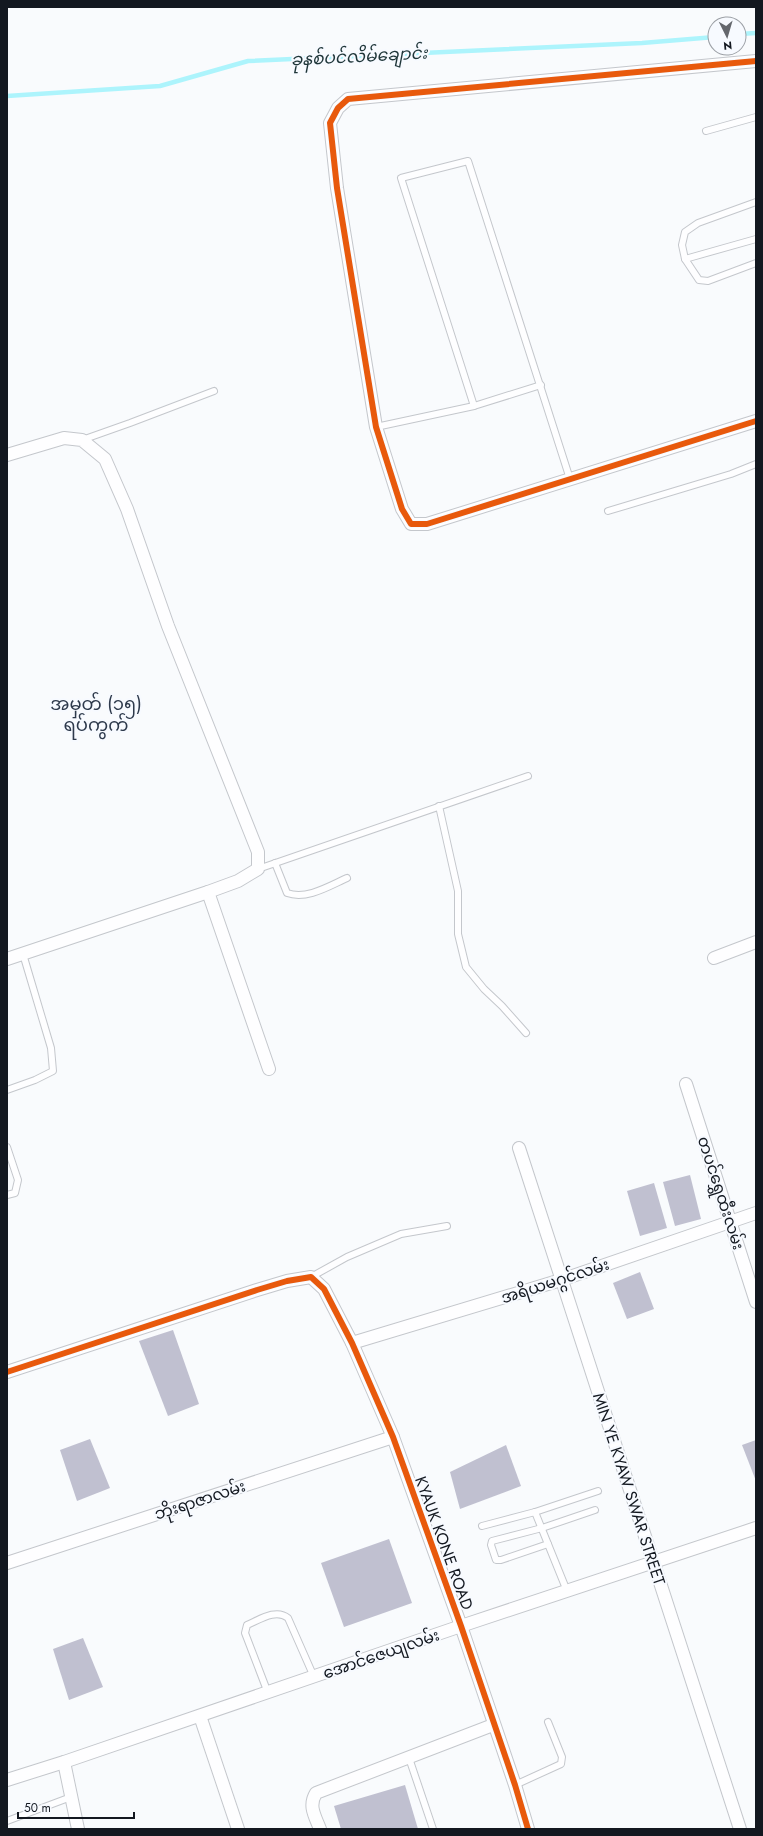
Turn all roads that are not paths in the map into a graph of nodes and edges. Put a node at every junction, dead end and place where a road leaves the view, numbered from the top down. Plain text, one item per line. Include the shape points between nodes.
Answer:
1 (756, 61) edge
2 (756, 117) edge
3 (706, 131) dead end
4 (756, 202) edge
5 (756, 240) edge
6 (685, 259) junction
7 (756, 263) edge
8 (541, 385) junction
9 (214, 391) dead end
10 (474, 406) junction
11 (756, 421) edge
12 (376, 427) junction
13 (82, 440) junction
14 (7, 455) edge
15 (756, 464) edge
16 (570, 479) junction
17 (608, 511) dead end
18 (528, 776) dead end
19 (439, 806) junction
20 (275, 863) junction
21 (258, 869) junction
22 (347, 878) dead end
23 (208, 892) junction
24 (756, 942) edge
25 (24, 954) junction
26 (714, 958) dead end
27 (7, 959) edge
28 (526, 1033) dead end
29 (269, 1069) dead end
30 (686, 1084) dead end
31 (7, 1090) edge
32 (7, 1148) edge
33 (519, 1148) dead end
34 (7, 1195) edge
35 (756, 1213) edge
36 (730, 1222) junction
37 (447, 1226) dead end
38 (311, 1277) junction
39 (561, 1280) junction
40 (756, 1302) edge
41 (352, 1344) junction
42 (7, 1372) edge
43 (393, 1437) junction
44 (598, 1491) dead end
45 (595, 1510) dead end
46 (535, 1512) junction
47 (482, 1526) dead end
48 (542, 1528) junction
49 (756, 1528) edge
50 (548, 1544) junction
51 (652, 1562) junction
52 (7, 1563) edge
53 (567, 1591) junction
54 (460, 1626) junction
55 (314, 1677) junction
56 (268, 1693) junction
57 (200, 1716) junction
58 (548, 1722) dead end
59 (493, 1725) junction
60 (409, 1758) junction
61 (64, 1762) junction
62 (7, 1780) edge
63 (515, 1785) junction
64 (71, 1797) junction
65 (7, 1821) edge
66 (78, 1829) edge
67 (238, 1829) edge
68 (320, 1829) edge
69 (433, 1829) edge
70 (528, 1829) edge
71 (740, 1829) edge

1 - 12 street via 348,99 338,108 330,123 337,188
2 - 3 lane
4 - 6 lane via 698,223 685,232 682,244
5 - 6 lane
6 - 7 lane via 699,280 703,281
8 - 10 lane
8 - 10 lane via 468,161 401,178
8 - 16 lane
9 - 13 lane
10 - 12 lane
11 - 16 street
12 - 16 street via 402,510 411,524 427,524
13 - 14 street via 64,438
13 - 21 street via 105,459 127,509 168,626 258,852
15 - 17 lane
18 - 19 lane
19 - 20 lane
19 - 28 lane via 458,891 458,934 466,967
20 - 21 lane
20 - 22 lane via 287,893 294,896 309,894
21 - 23 street via 238,882
23 - 25 street
23 - 29 street
24 - 26 street
25 - 27 street
25 - 31 lane via 51,1048 53,1071
30 - 36 street, တပင်ရွှေထီးလမ်း
32 - 34 lane via 18,1180 14,1193
33 - 39 street, MIN YE KYAW SWAR STREET
35 - 36 street, အရိယမဂ္ဂင်လမ်း
36 - 39 street, အရိယမဂ္ဂင်လမ်း
36 - 40 street, တပင်ရွှေထီးလမ်း
37 - 38 lane via 401,1234 347,1257
38 - 41 street, KYAUK KONE ROAD via 324,1289
38 - 42 street via 257,1290
39 - 41 street, အရိယမဂ္ဂင်လမ်း
39 - 51 street, MIN YE KYAW SWAR STREET
41 - 43 street, KYAUK KONE ROAD
43 - 52 street, ဘိုးရာဇာလမ်း
43 - 54 street, KYAUK KONE ROAD
44 - 46 lane
45 - 48 lane
46 - 47 lane
46 - 48 lane
48 - 50 lane
48 - 50 lane via 492,1542 494,1556 496,1560 501,1560
49 - 51 street, အောင်ဇေယျလမ်း
50 - 53 lane
51 - 53 street, အောင်ဇေယျလမ်း
51 - 71 street, MIN YE KYAW SWAR STREET
53 - 54 street, အောင်ဇေယျလမ်း
54 - 55 street, အောင်ဇေယျလမ်း
54 - 59 street, KYAUK KONE ROAD
55 - 56 street, အောင်ဇေယျလမ်း
55 - 56 lane via 288,1618 283,1615 271,1615 247,1625 245,1633
56 - 57 street, အောင်ဇေယျလမ်း
57 - 61 street, အောင်ဇေယျလမ်း
57 - 67 street
58 - 63 lane via 562,1756 561,1764
59 - 60 street
59 - 63 street, KYAUK KONE ROAD
60 - 68 street via 316,1793 311,1807
60 - 69 lane
61 - 62 street, အောင်ဇေယျလမ်း
61 - 64 street
63 - 70 street, KYAUK KONE ROAD
64 - 65 lane
64 - 66 street

